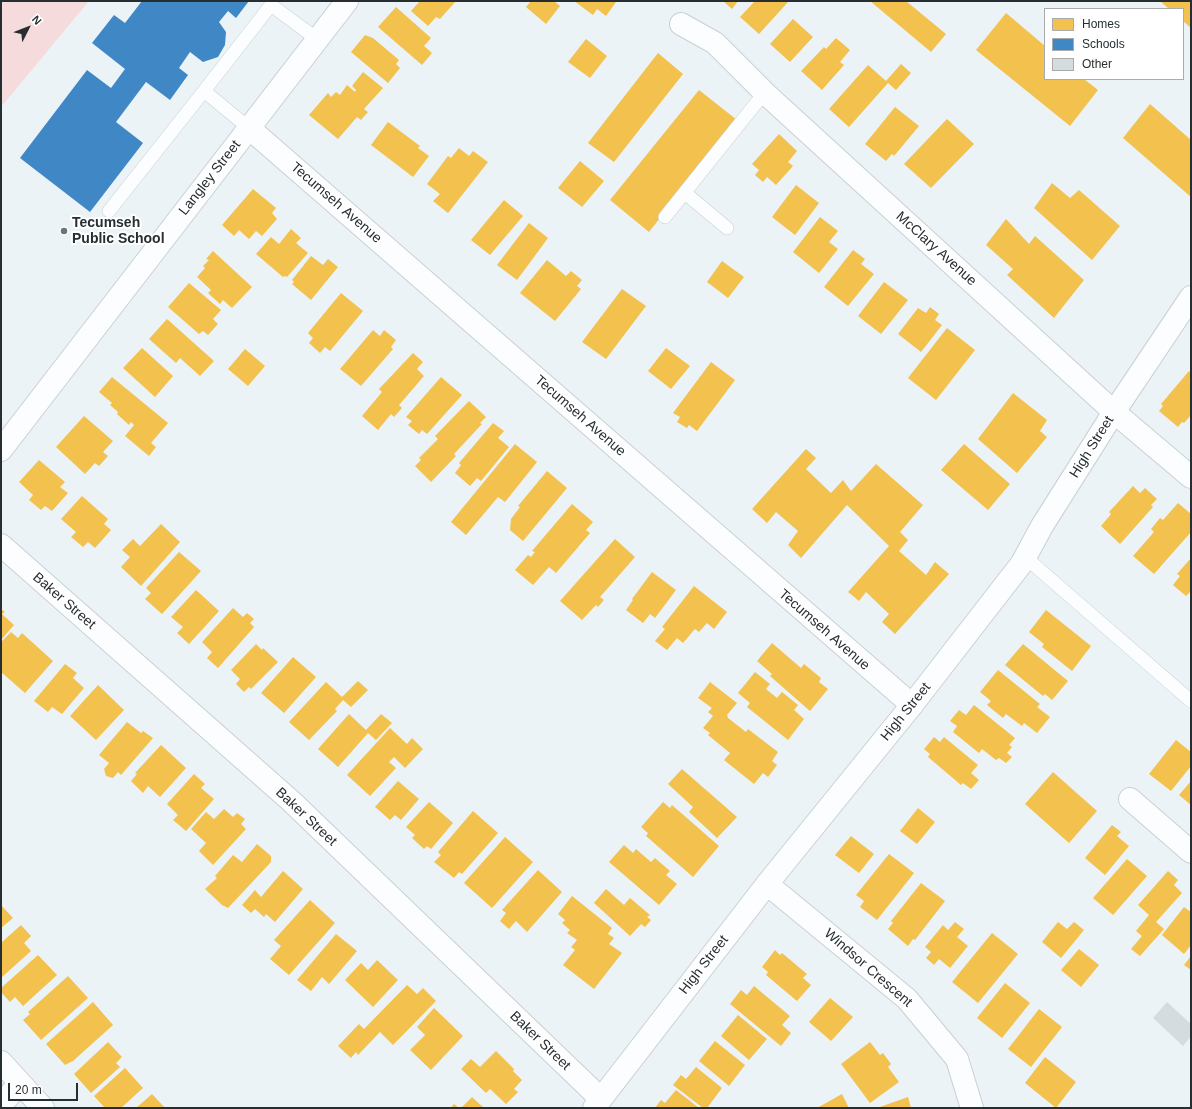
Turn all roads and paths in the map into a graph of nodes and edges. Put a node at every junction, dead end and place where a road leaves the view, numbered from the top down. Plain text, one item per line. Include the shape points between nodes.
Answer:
1 (346, 1) edge
2 (681, 24) dead end
3 (317, 39) junction
4 (204, 91) junction
5 (765, 92) junction
6 (249, 128) junction
7 (685, 193) junction
8 (109, 211) dead end
9 (665, 217) dead end
10 (727, 228) dead end
11 (1191, 297) edge
12 (1114, 412) junction
13 (1, 450) edge
14 (1191, 477) edge
15 (1, 545) edge
16 (1025, 557) junction
17 (1191, 701) edge
18 (912, 705) junction
19 (1130, 799) dead end
20 (1191, 852) edge
21 (767, 884) junction
22 (1, 1062) edge
23 (20, 1083) junction
24 (597, 1104) edge
25 (1, 1105) edge
26 (43, 1108) edge
27 (972, 1108) edge

1 - 3 street, Langley Street
2 - 5 street, McClary Avenue via 715,43
3 - 4 lane via 271,5
3 - 6 street, Langley Street
4 - 6 lane
4 - 8 lane
5 - 7 lane
5 - 12 street, McClary Avenue
6 - 13 street, Langley Street
6 - 18 street, Tecumseh Avenue
7 - 9 lane
7 - 10 lane
11 - 12 street, High Street
12 - 14 street, McClary Avenue
12 - 16 street, High Street
15 - 24 street, Baker Street via 291,801
16 - 17 lane
16 - 18 street, High Street
18 - 21 street, High Street
19 - 20 street
21 - 24 street, High Street
21 - 27 street, Windsor Crescent via 907,999 957,1059
22 - 23 street
23 - 25 street
23 - 26 street

